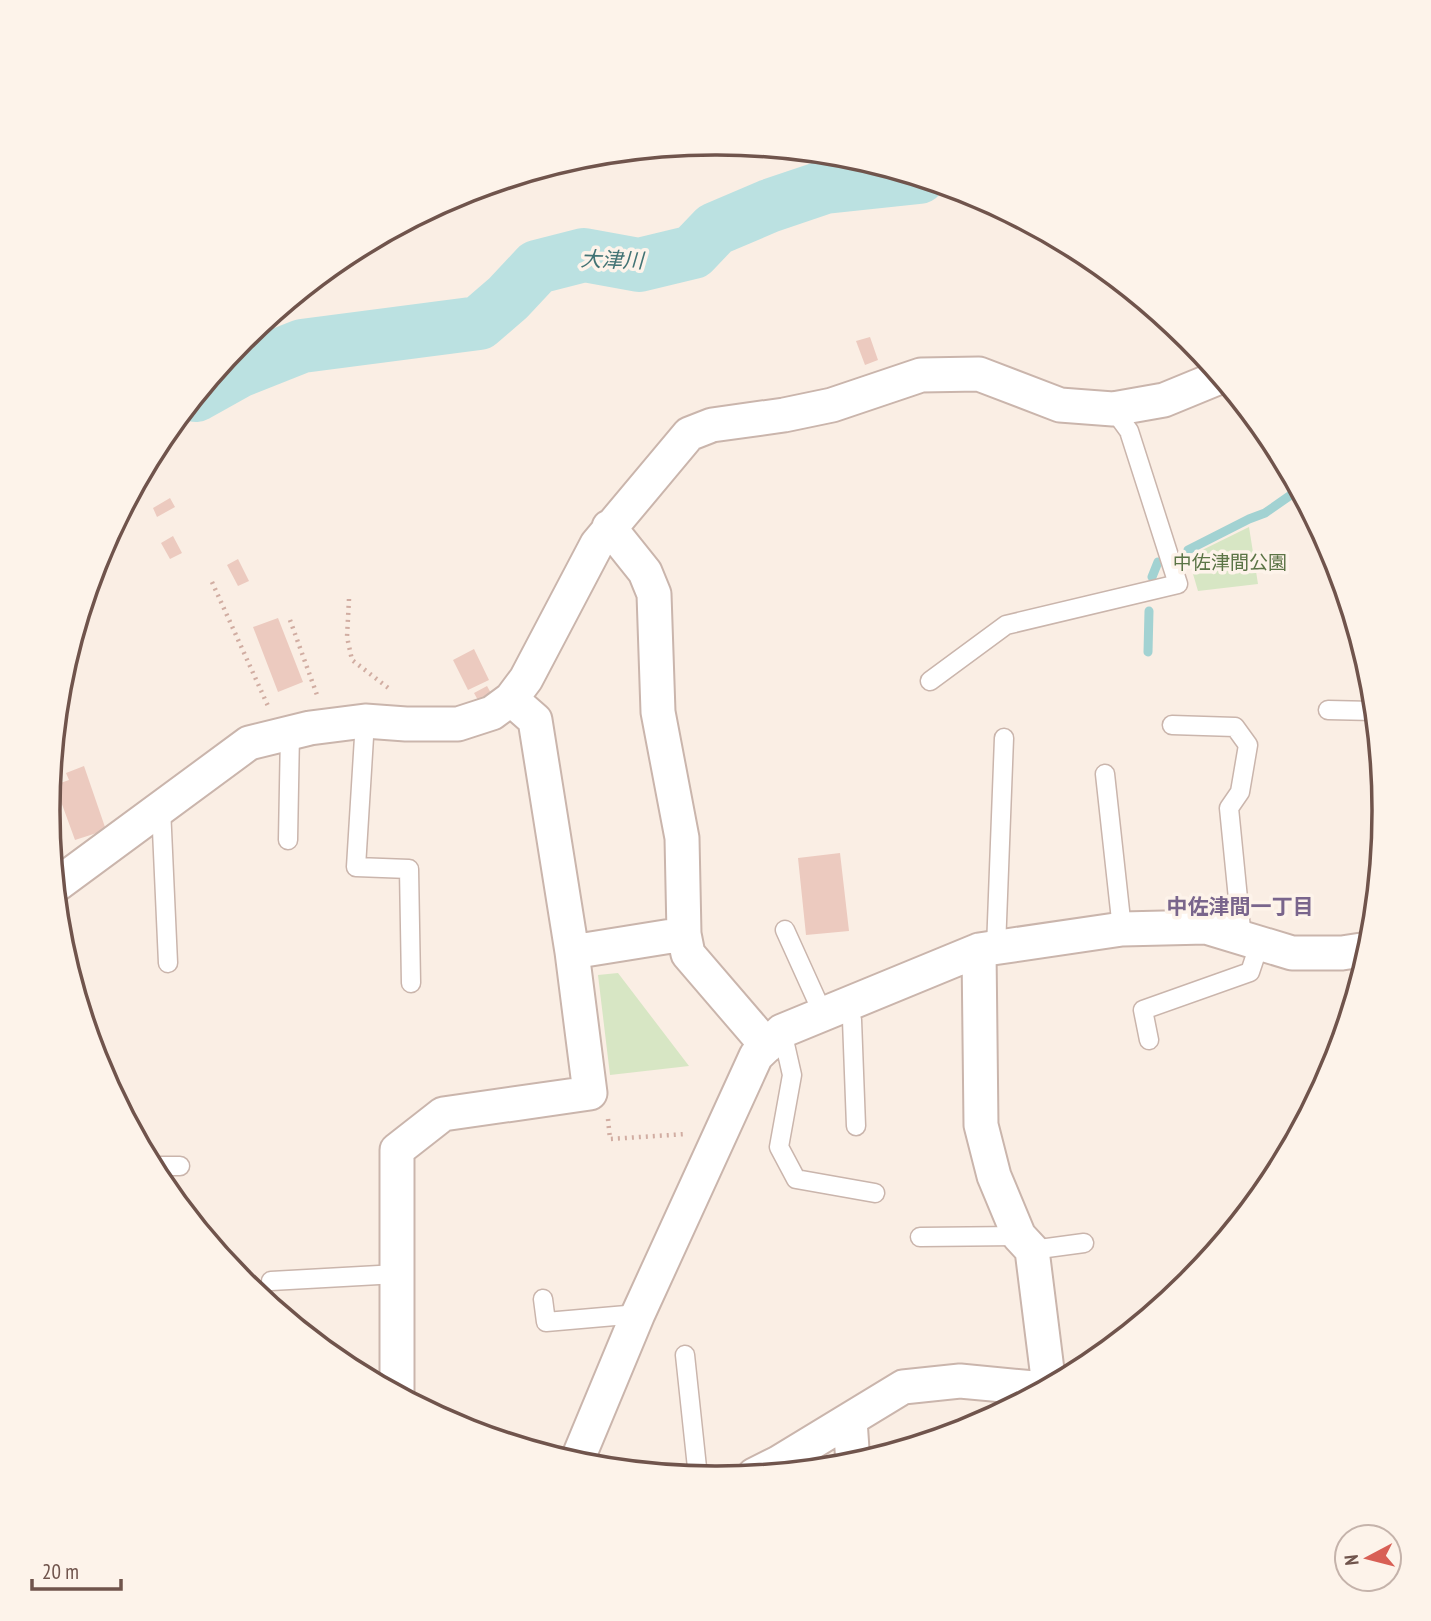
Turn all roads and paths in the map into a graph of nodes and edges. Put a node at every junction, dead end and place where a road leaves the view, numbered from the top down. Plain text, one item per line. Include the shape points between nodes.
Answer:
1 (1211, 380) edge
2 (1113, 409) junction
3 (609, 527) junction
4 (212, 582) dead end
5 (349, 599) dead end
6 (290, 620) dead end
7 (930, 681) dead end
8 (511, 699) junction
9 (1328, 710) dead end
10 (1364, 711) edge
11 (365, 721) junction
12 (406, 724) junction
13 (1172, 725) dead end
14 (329, 726) junction
15 (286, 734) junction
16 (1004, 738) dead end
17 (1105, 774) dead end
18 (161, 808) junction
19 (288, 840) dead end
20 (63, 880) edge
21 (1122, 929) junction
22 (785, 930) dead end
23 (684, 934) junction
24 (1251, 942) junction
25 (988, 949) junction
26 (1356, 951) edge
27 (572, 952) junction
28 (168, 963) dead end
29 (411, 982) dead end
30 (834, 1009) junction
31 (775, 1039) junction
32 (1149, 1040) dead end
33 (590, 1093) junction
34 (856, 1126) dead end
35 (722, 1132) junction
36 (164, 1166) edge
37 (180, 1166) dead end
38 (875, 1193) dead end
39 (920, 1237) dead end
40 (1025, 1243) junction
41 (1084, 1243) dead end
42 (397, 1274) junction
43 (271, 1281) dead end
44 (542, 1299) dead end
45 (638, 1314) junction
46 (685, 1355) dead end
47 (1046, 1377) edge
48 (397, 1384) edge
49 (1030, 1386) edge
50 (850, 1420) junction
51 (580, 1452) edge
52 (852, 1452) edge
53 (778, 1463) edge
54 (697, 1466) edge

1 - 2 street via 1164,400
2 - 3 street via 1060,405 979,374 921,375 832,405 712,425 689,435
2 - 7 lane via 1129,431 1178,584 1006,625
3 - 8 street via 527,679
3 - 23 street via 645,572 654,594 658,712 682,838
4 - 15 path
5 - 12 path via 347,637 352,660 410,707
6 - 14 path
8 - 12 street via 492,713 458,724
8 - 27 street via 534,720
9 - 10 lane
11 - 12 street
11 - 14 street
11 - 29 lane via 356,867 409,869
13 - 24 lane via 1235,727 1248,745 1240,792 1229,808
14 - 15 street
15 - 18 street via 249,743
15 - 19 lane
16 - 25 lane
17 - 21 lane
18 - 20 street
18 - 28 lane
21 - 24 street via 1206,927
21 - 25 street
22 - 30 lane
23 - 27 street
23 - 31 street via 688,954
24 - 26 street via 1292,953
24 - 32 lane via 1250,972 1143,1010
25 - 30 street
25 - 40 street via 981,1125 994,1176
27 - 33 street
30 - 31 street
30 - 34 lane via 852,1020
31 - 35 street via 756,1056
31 - 38 lane via 792,1075 779,1147 796,1179
33 - 35 path via 606,1100 610,1139
33 - 42 street via 443,1114 397,1150
35 - 45 street
36 - 37 lane
39 - 40 lane
40 - 41 lane
40 - 47 street
42 - 43 lane
42 - 48 street
44 - 45 lane via 546,1322
45 - 51 street
46 - 54 lane
49 - 50 street via 960,1381 903,1387
50 - 52 street
50 - 53 street

